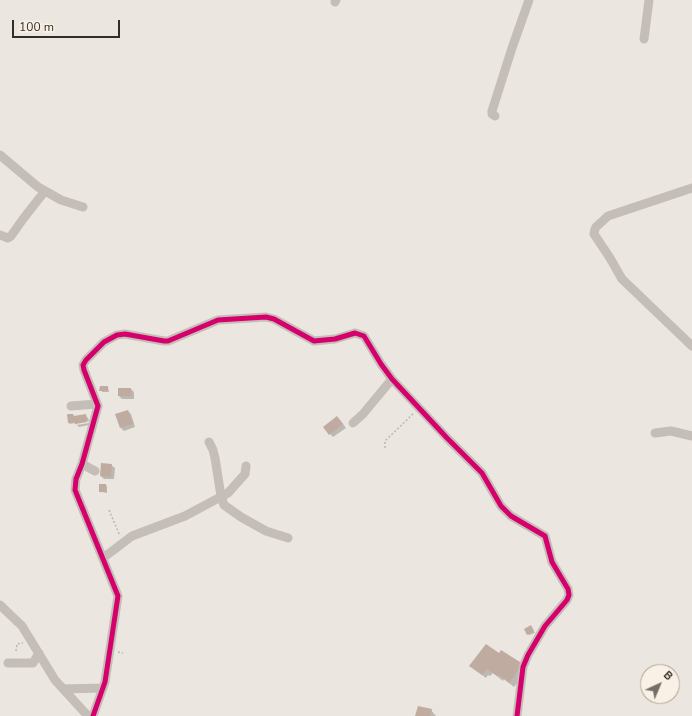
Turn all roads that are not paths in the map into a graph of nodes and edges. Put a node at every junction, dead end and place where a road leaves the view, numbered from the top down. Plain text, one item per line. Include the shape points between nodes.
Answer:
1 (529, 0) edge
2 (649, 0) edge
3 (644, 39) dead end
4 (495, 116) dead end
5 (0, 155) edge
6 (692, 188) edge
7 (45, 191) junction
8 (83, 207) dead end
9 (0, 235) edge
10 (692, 346) edge
11 (392, 379) junction
12 (97, 404) junction
13 (71, 406) dead end
14 (354, 423) dead end
15 (655, 433) dead end
16 (692, 436) edge
17 (209, 442) dead end
18 (82, 464) junction
19 (246, 466) dead end
20 (95, 471) dead end
21 (221, 496) junction
22 (288, 538) dead end
23 (103, 558) junction
24 (0, 605) edge
25 (39, 653) junction
26 (8, 663) dead end
27 (103, 688) junction
28 (63, 689) junction
29 (88, 716) edge
30 (93, 716) edge
31 (518, 716) edge

1 - 4 street via 492,111
2 - 3 street
5 - 7 street
6 - 10 street via 608,216 594,229 594,234 622,279
7 - 8 street via 61,200
7 - 9 street via 11,236 8,238
11 - 12 street via 360,334 351,333 335,339 317,341 266,317 223,319 168,341 125,334 116,335 104,342 83,365
11 - 14 street
11 - 31 street via 446,438 481,471 506,512 545,536 554,566 568,589 567,600 545,626 523,667
12 - 13 street
12 - 18 street via 98,410
15 - 16 street via 671,431
17 - 21 street via 215,458
18 - 20 street
18 - 23 street via 75,481 76,492
19 - 21 street via 245,474 228,493
21 - 22 street via 224,505 241,518 266,531
21 - 23 street via 185,516 140,532
23 - 27 street via 118,596
24 - 25 street via 22,626
25 - 26 street via 33,663
25 - 28 street
27 - 28 street
27 - 30 street
28 - 29 street

